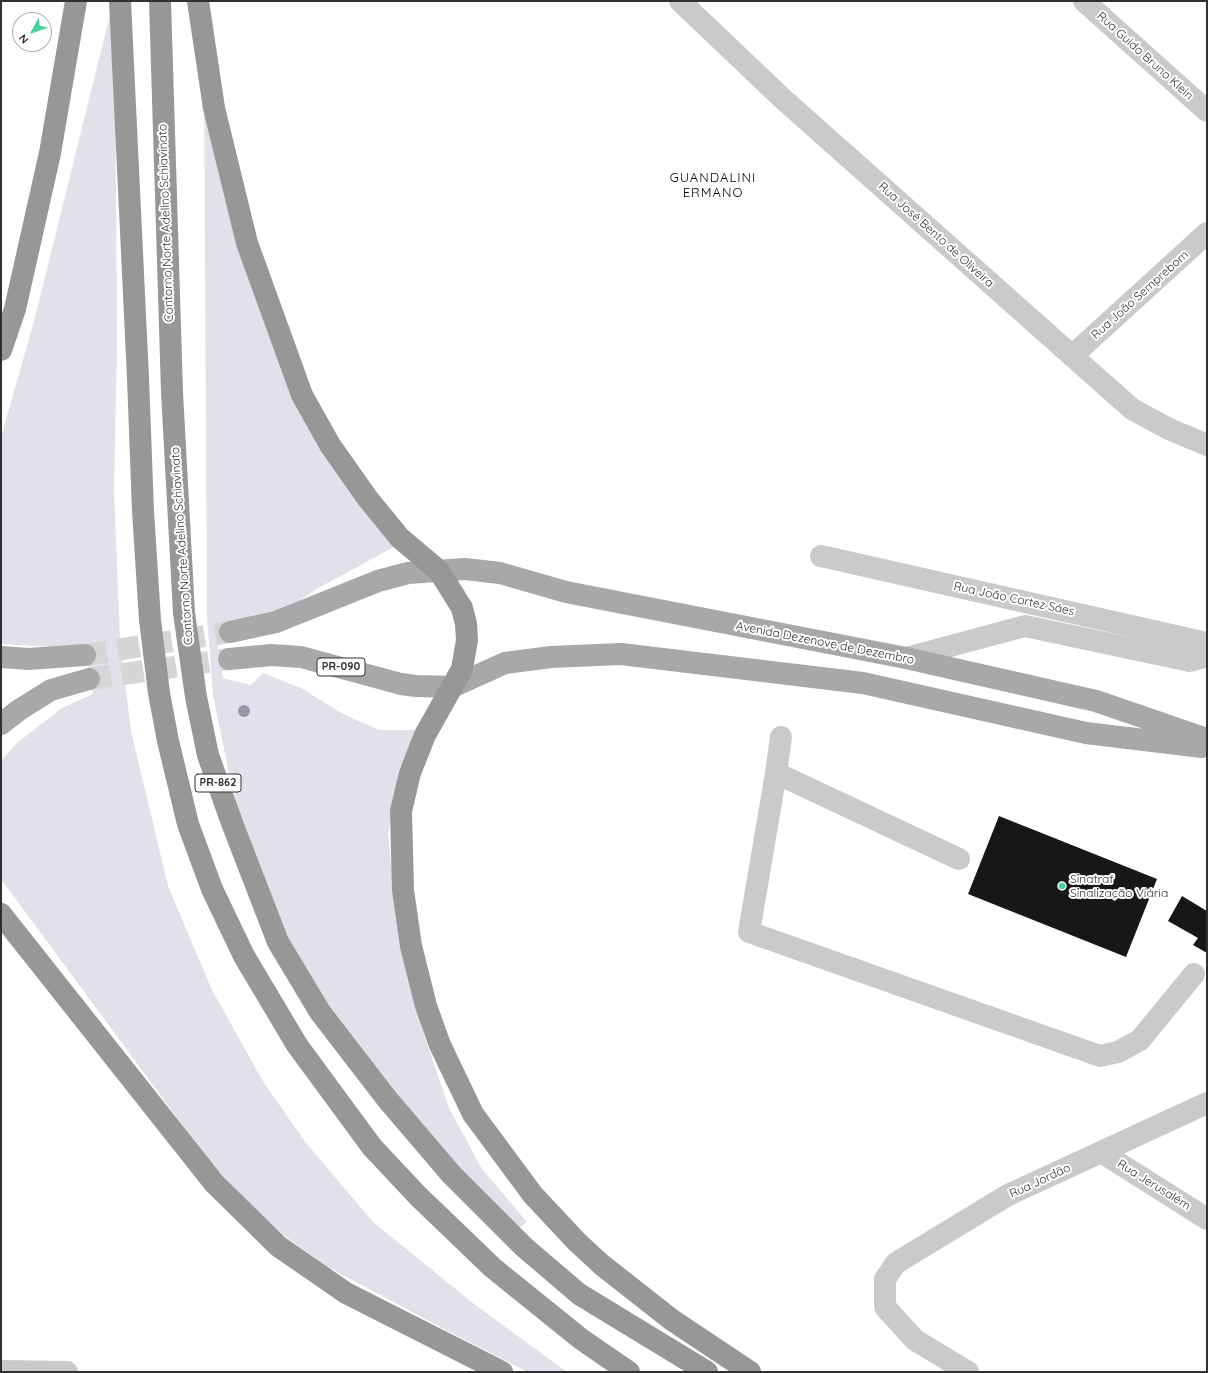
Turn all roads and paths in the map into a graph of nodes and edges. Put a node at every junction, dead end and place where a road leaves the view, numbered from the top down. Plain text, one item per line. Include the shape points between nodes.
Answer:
1 (76, 1) edge
2 (120, 1) edge
3 (160, 1) edge
4 (198, 1) edge
5 (680, 1) edge
6 (1084, 1) edge
7 (1207, 111) edge
8 (1207, 233) edge
9 (1, 350) edge
10 (1072, 356) junction
11 (1207, 445) edge
12 (822, 556) dead end
13 (439, 571) junction
14 (230, 632) tunnel mouth
15 (1207, 643) edge
16 (85, 655) tunnel mouth
17 (1, 656) edge
18 (1207, 656) edge
19 (906, 658) junction
20 (229, 659) tunnel mouth
21 (89, 679) tunnel mouth
22 (452, 687) junction
23 (1, 724) edge
24 (781, 737) dead end
25 (1207, 739) edge
26 (1207, 748) edge
27 (776, 773) junction
28 (959, 859) dead end
29 (1, 914) edge
30 (1194, 974) dead end
31 (1207, 1102) edge
32 (1101, 1152) junction
33 (1207, 1218) edge
34 (1, 1372) edge
35 (67, 1372) edge
36 (502, 1372) edge
37 (629, 1372) edge
38 (707, 1372) edge
39 (750, 1372) edge
40 (968, 1372) edge

1 - 9 highway via 50,153 15,309
2 - 37 highway, PR-862 via 150,620 168,741 188,824 212,889 244,956 297,1045 372,1147 418,1196 493,1268 581,1339
3 - 38 highway, Contorno Norte Adelino Schiavinato / PR-862 via 172,392 184,613 196,697 208,755 278,942 320,1012 387,1099 451,1174 524,1247 579,1294
4 - 13 highway via 214,108 247,243 302,395 330,445 368,498 400,538
5 - 10 street, Rua José Bento de Oliveira via 783,99
6 - 7 street, Rua Guido Bruno Klein
8 - 10 street, Rua João Semprebom
10 - 11 street, Rua José Bento de Oliveira via 1132,409 1169,430
12 - 15 street, Rua João Cortez Sáes
13 - 14 main road, Avenida Dezenove de Dezembro via 408,573 378,581 276,622
13 - 19 main road, Avenida Dezenove de Dezembro via 465,569 500,573 566,592
13 - 22 highway via 462,608 466,624 465,658
16 - 17 main road via 30,658
18 - 19 street via 1190,661 1025,626
19 - 25 main road, Avenida Dezenove de Dezembro via 1096,701
20 - 22 main road, PR-090 via 271,655 301,657 401,684
21 - 23 main road via 51,690
22 - 26 main road via 505,663 551,657 621,654 863,683 1086,733
22 - 39 highway via 425,735 410,773 401,811 403,890 411,946 426,1006 440,1045 473,1114 533,1195 577,1242 672,1320
24 - 27 street
27 - 28 street
27 - 30 street via 749,932 1100,1056 1118,1052 1140,1040
29 - 36 highway via 214,1183 278,1246 346,1292
31 - 32 street, Rua Jordão
32 - 33 street, Rua Jerusalém
32 - 40 street, Rua Jordão via 1008,1195 896,1263 885,1278 885,1307 894,1319 915,1340
34 - 35 street

